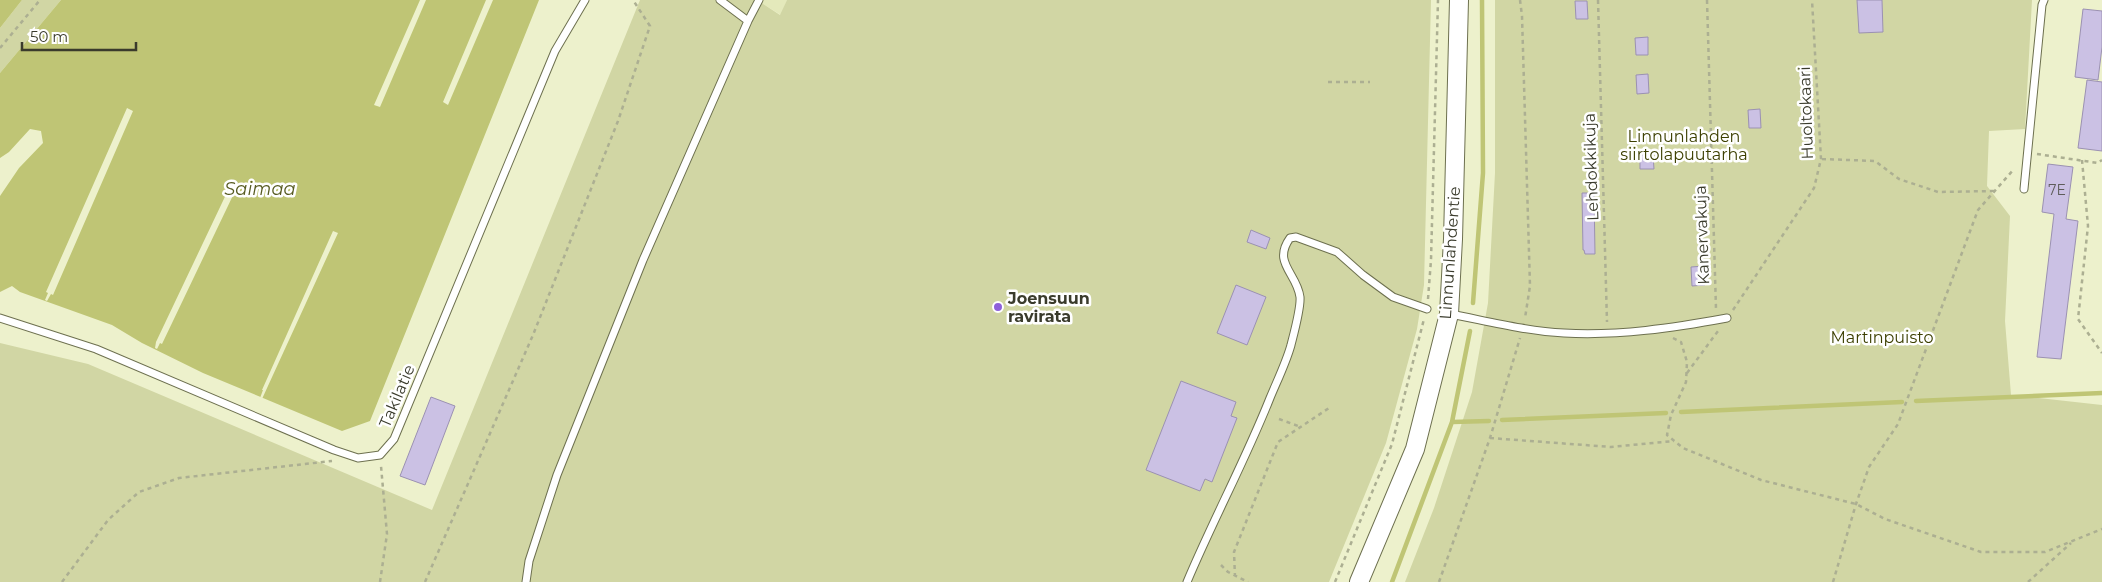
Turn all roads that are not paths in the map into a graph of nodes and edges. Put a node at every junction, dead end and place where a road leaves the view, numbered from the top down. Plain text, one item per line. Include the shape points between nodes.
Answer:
1 (584, 0) edge
2 (720, 0) edge
3 (759, 0) edge
4 (1459, 0) edge
5 (2044, 0) edge
6 (748, 21) junction
7 (2024, 189) dead end
8 (1427, 309) dead end
9 (1449, 314) junction
10 (0, 318) edge
11 (1727, 318) road end
12 (526, 582) edge
13 (1188, 582) edge
14 (1359, 582) edge

1 - 10 lane, Takilatie via 555,51 394,439 380,455 358,458 334,450 96,349
2 - 6 lane
3 - 6 lane
4 - 9 street, Linnunlahdentie via 1454,240
5 - 7 lane
6 - 12 lane via 643,260 561,466 529,561
8 - 13 lane via 1393,297 1337,252 1296,237 1290,238 1284,246 1283,257 1300,298 1290,347 1263,416
9 - 11 lane via 1523,328 1607,334 1657,331
9 - 14 street, Linnunlahdentie via 1415,449

